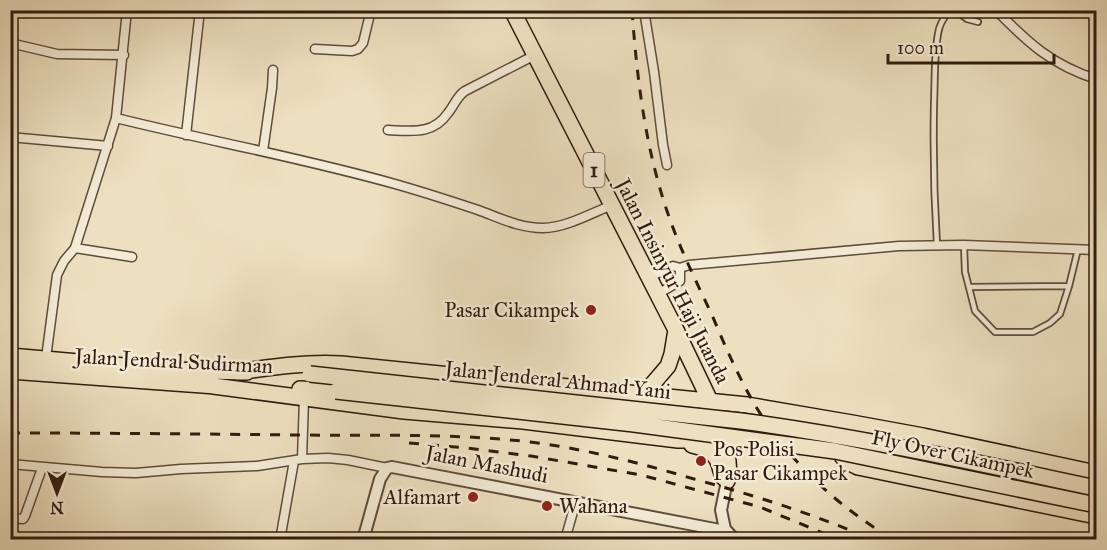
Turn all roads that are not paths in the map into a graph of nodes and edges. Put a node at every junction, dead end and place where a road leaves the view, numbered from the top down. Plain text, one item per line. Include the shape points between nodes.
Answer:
1 (128, 10) edge
2 (200, 10) edge
3 (371, 10) edge
4 (512, 10) edge
5 (644, 10) edge
6 (950, 10) edge
7 (956, 10) edge
8 (996, 10) edge
9 (978, 22) dead end
10 (10, 43) edge
11 (315, 49) dead end
12 (124, 55) junction
13 (535, 55) junction
14 (273, 70) dead end
15 (1096, 79) edge
16 (116, 118) junction
17 (388, 130) dead end
18 (186, 135) junction
19 (10, 137) edge
20 (108, 146) junction
21 (263, 151) junction
22 (667, 165) dead end
23 (612, 205) junction
24 (937, 245) junction
25 (964, 245) junction
26 (75, 248) junction
27 (1078, 249) junction
28 (1096, 250) edge
29 (132, 257) dead end
30 (680, 268) junction
31 (648, 278) junction
32 (1069, 286) junction
33 (969, 287) junction
34 (656, 295) junction
35 (676, 330) junction
36 (10, 356) edge
37 (46, 358) junction
38 (10, 371) edge
39 (237, 372) junction
40 (206, 385) junction
41 (336, 392) joint
42 (643, 395) junction
43 (304, 399) junction
44 (710, 401) junction
45 (852, 423) junction
46 (648, 436) junction
47 (678, 440) junction
48 (722, 440) junction
49 (298, 460) junction
50 (10, 464) edge
51 (42, 468) junction
52 (387, 468) junction
53 (1096, 473) edge
54 (727, 481) junction
55 (1096, 488) edge
56 (576, 501) junction
57 (1096, 505) edge
58 (1096, 516) edge
59 (10, 518) edge
60 (720, 533) edge
61 (280, 540) edge
62 (363, 540) edge
63 (565, 540) edge
64 (735, 540) edge

1 - 12 street
2 - 18 street
3 - 11 street via 358,49
4 - 13 highway, Jalan Insinyur Haji Juanda / 1
5 - 22 street
6 - 24 lane via 938,34 936,65 933,157
7 - 9 lane
8 - 15 street via 1042,53
10 - 12 street via 57,54
12 - 16 street
13 - 17 street via 459,95 435,127
13 - 23 highway, Jalan Insinyur Haji Juanda / 1
14 - 21 street
16 - 18 street
16 - 20 street
18 - 21 street
19 - 20 street
20 - 26 street
21 - 23 street via 394,184 531,227 561,226
23 - 31 highway, Jalan Insinyur Haji Juanda / 1
24 - 25 street
24 - 30 street
25 - 27 street
25 - 33 lane
26 - 29 street
26 - 37 street via 57,275
27 - 28 street
27 - 32 lane
30 - 31 street via 673,266
30 - 34 street via 680,280
31 - 34 highway, Jalan Insinyur Haji Juanda / 1
32 - 33 lane
32 - 33 lane via 1060,314 1033,332 995,332 975,311
34 - 35 highway, Jalan Insinyur Haji Juanda / 1
35 - 42 highway via 668,366
35 - 44 highway, Jalan Insinyur Haji Juanda / 1
36 - 37 highway, Jalan Jenderal Ahmad Yani
37 - 39 highway, Jalan Jenderal Ahmad Yani
38 - 40 highway, Jalan Jendral Sudirman
39 - 42 highway via 291,364 341,364
39 - 55 highway, Jalan Jenderal Ahmad Yani, bridge via 310,374 809,430
40 - 41 highway, Jalan Jendral Sudirman
40 - 43 highway
41 - 57 highway, Fly Over Cikampek, bridge via 634,424 835,451
42 - 44 highway
42 - 46 highway via 636,405 635,417
43 - 46 highway
43 - 49 street
44 - 45 highway
44 - 48 highway, Jalan Insinyur Haji Juanda / 1
45 - 53 highway
45 - 58 highway via 839,439 840,454 844,461 858,467
46 - 47 highway
47 - 48 highway
47 - 54 highway via 709,450
48 - 54 highway, Jalan Insinyur Haji Juanda / 1 via 728,461
49 - 51 street via 136,473
49 - 52 street via 328,458
49 - 61 street
50 - 51 street
51 - 59 street via 25,516
52 - 56 street, Jalan Mashudi
52 - 62 street via 380,479
54 - 60 street
56 - 60 street, Jalan Mashudi
56 - 63 street
60 - 64 street

